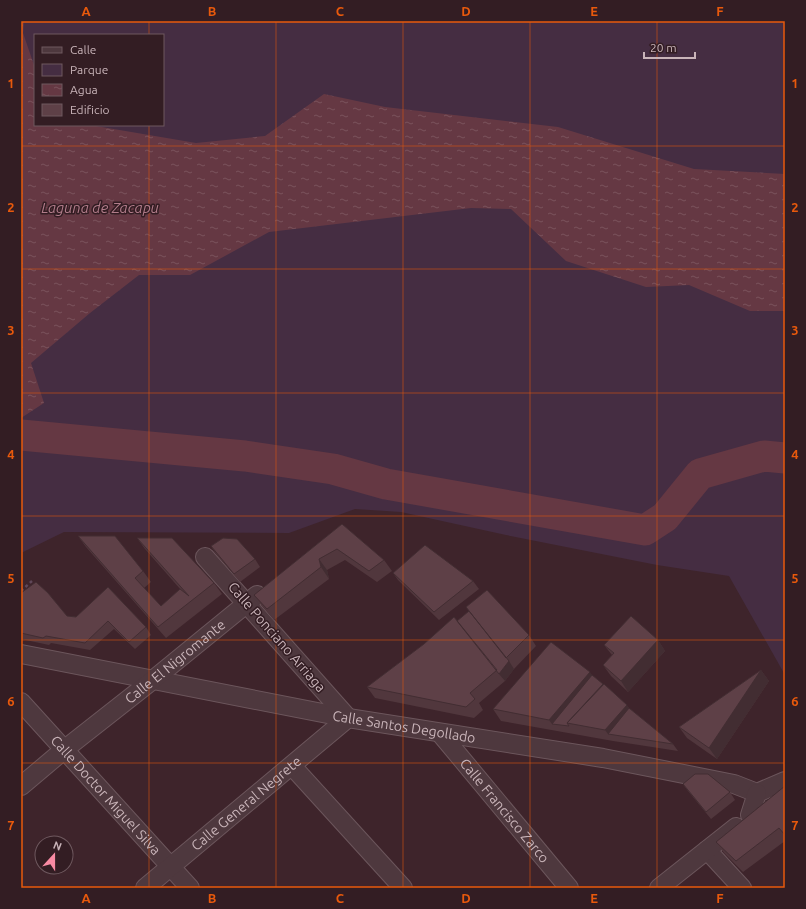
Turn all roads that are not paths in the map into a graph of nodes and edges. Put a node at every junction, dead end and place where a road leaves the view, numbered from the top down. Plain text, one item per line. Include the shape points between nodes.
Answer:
1 (205, 557) dead end
2 (270, 584) edge
3 (247, 603) junction
4 (21, 654) edge
5 (154, 679) junction
6 (21, 702) edge
7 (348, 718) junction
8 (440, 733) junction
9 (65, 749) junction
10 (292, 766) junction
11 (785, 781) edge
12 (21, 786) edge
13 (785, 788) edge
14 (757, 793) junction
15 (750, 815) junction
16 (707, 850) junction
17 (171, 867) junction
18 (145, 888) edge
19 (190, 888) edge
20 (403, 888) edge
21 (569, 888) edge
22 (659, 888) edge
23 (742, 888) edge

1 - 3 street, Calle Ponciano Arriaga
2 - 3 street, Calle El Nigromante
3 - 5 street, Calle El Nigromante
3 - 7 street, Calle Ponciano Arriaga
4 - 5 street, Calle Santos Degollado
5 - 7 street, Calle Santos Degollado
5 - 9 street, Calle El Nigromante
6 - 9 street, Calle Doctor Miguel Silva
7 - 8 street, Calle Santos Degollado
7 - 10 street, Calle General Negrete
8 - 14 street, Calle Santos Degollado via 603,758 734,784
8 - 21 street, Calle Francisco Zarco
9 - 12 street, Calle El Nigromante
9 - 17 street, Calle Doctor Miguel Silva
10 - 17 street, Calle General Negrete
10 - 20 street
11 - 14 street
13 - 15 street
14 - 15 street
15 - 16 street
16 - 22 street
16 - 23 street
17 - 18 street, Calle General Negrete
17 - 19 street, Calle Doctor Miguel Silva

